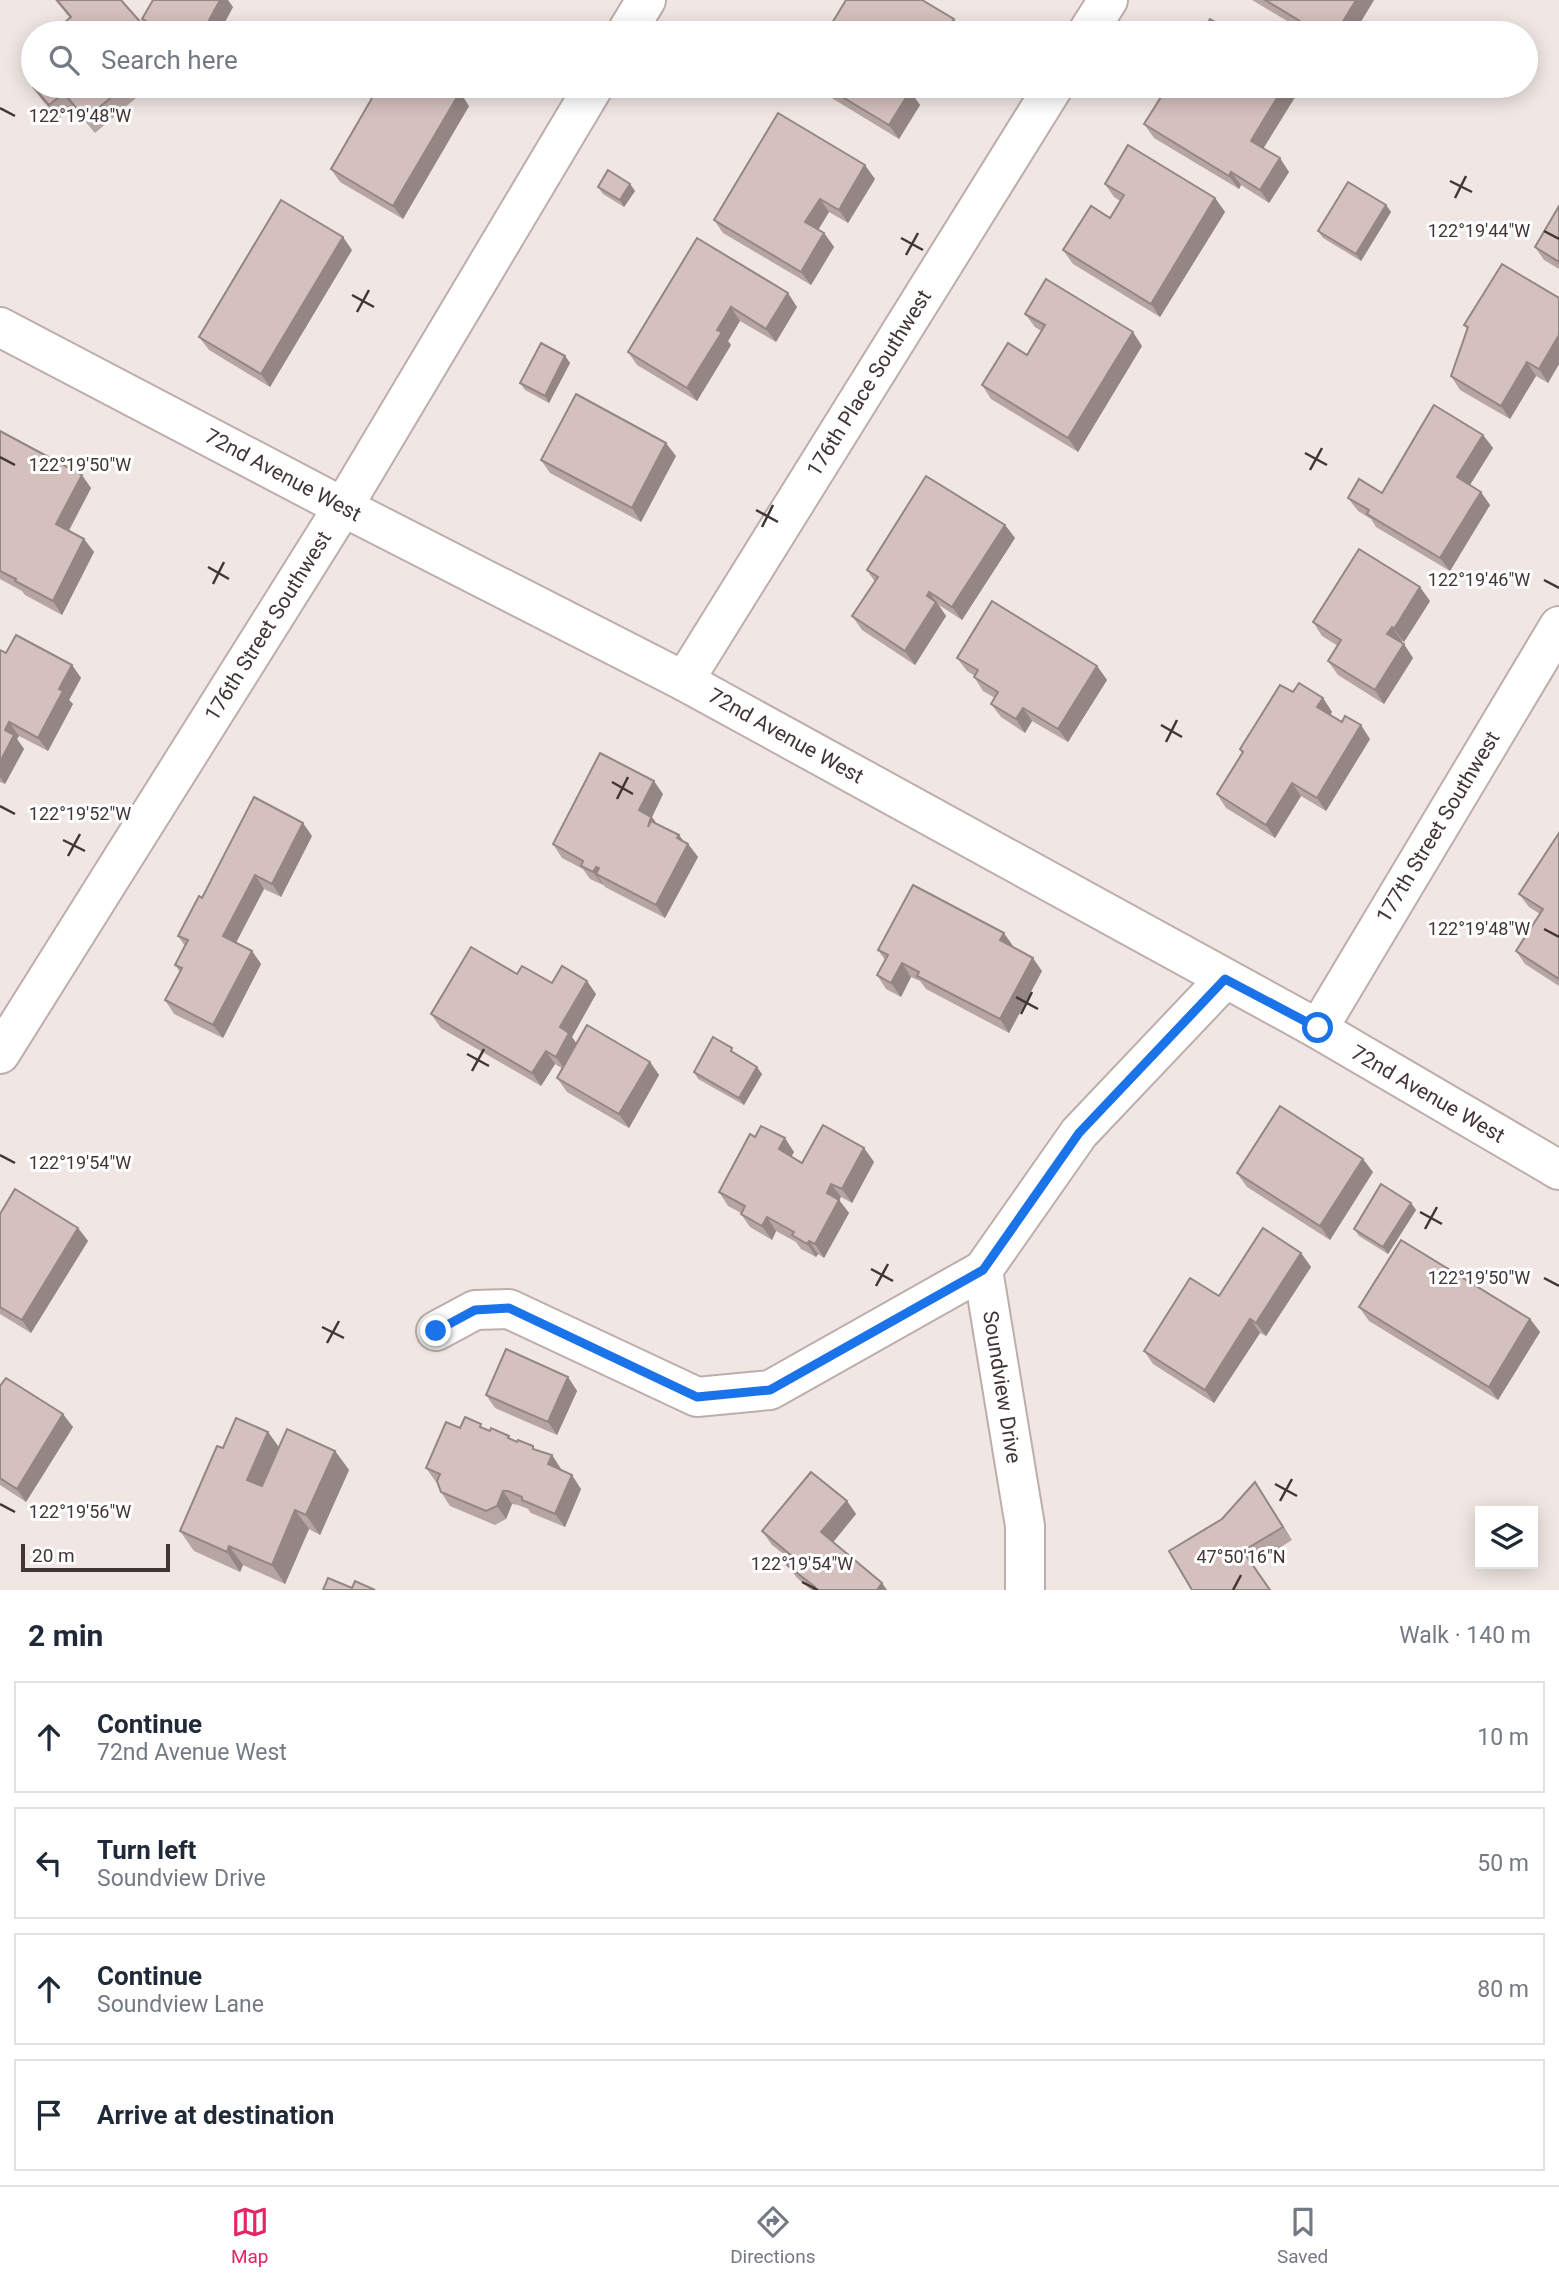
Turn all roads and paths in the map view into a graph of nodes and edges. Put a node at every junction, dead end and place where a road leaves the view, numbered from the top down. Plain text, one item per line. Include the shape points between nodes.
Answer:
1 (646, 0) edge
2 (1108, 0) edge
3 (633, 21) edge
4 (1095, 21) edge
5 (587, 98) edge
6 (1047, 98) edge
7 (0, 327) edge
8 (343, 507) junction
9 (1559, 626) edge
10 (684, 681) junction
11 (1225, 979) junction
12 (1318, 1028) junction
13 (0, 1054) edge
14 (1559, 1170) edge
15 (983, 1270) junction
16 (436, 1331) dead end
17 (1025, 1590) edge

1 - 3 street
2 - 4 street
5 - 8 street, 176th Street Southwest
6 - 10 street, 176th Place Southwest
7 - 8 street, 72nd Avenue West
8 - 10 street, 72nd Avenue West
8 - 13 street, 176th Street Southwest
9 - 12 street, 177th Street Southwest
10 - 11 street, 72nd Avenue West
11 - 12 street, 72nd Avenue West
11 - 15 street via 1079,1133
12 - 14 street, 72nd Avenue West
15 - 16 street via 770,1390 697,1397 509,1308 475,1310
15 - 17 street, Soundview Drive via 1025,1526

